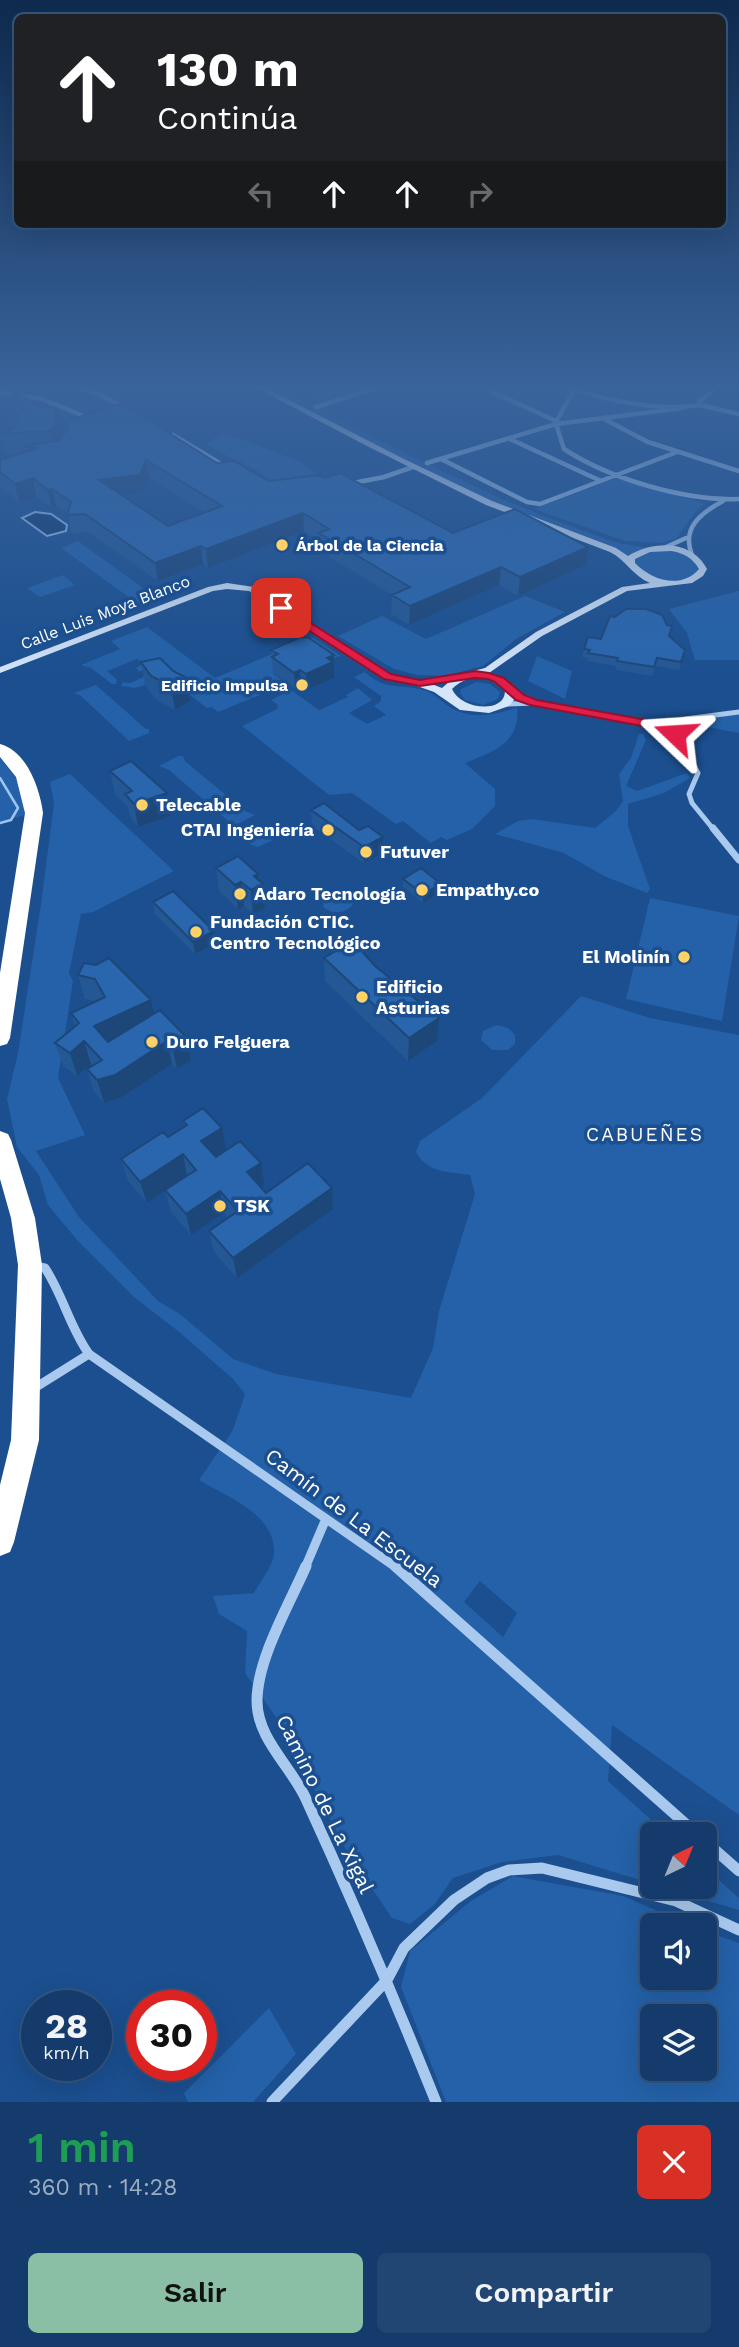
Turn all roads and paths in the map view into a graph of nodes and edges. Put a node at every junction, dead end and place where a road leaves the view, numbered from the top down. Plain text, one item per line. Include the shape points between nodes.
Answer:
1 (363, 481) edge
2 (445, 481) edge
3 (465, 481) edge
4 (487, 481) edge
5 (601, 481) edge
6 (638, 481) edge
7 (343, 485) edge
8 (739, 499) edge
9 (724, 500) junction
10 (686, 538) junction
11 (621, 544) dead end
12 (632, 546) dead end
13 (662, 548) junction
14 (692, 555) junction
15 (632, 567) junction
16 (672, 583) junction
17 (625, 589) junction
18 (505, 660) junction
19 (0, 670) edge
20 (475, 675) junction
21 (456, 679) junction
22 (420, 683) junction
23 (508, 688) junction
24 (452, 701) junction
25 (535, 703) junction
26 (505, 704) junction
27 (739, 712) edge
28 (674, 728) junction
29 (0, 749) edge
30 (739, 860) edge
31 (0, 1038) edge
32 (0, 1140) edge
33 (30, 1265) junction
34 (89, 1354) junction
35 (27, 1393) junction
36 (325, 1521) junction
37 (0, 1542) edge
38 (683, 1822) edge
39 (718, 1853) edge
40 (739, 1871) edge
41 (739, 1930) edge
42 (387, 1980) junction
43 (271, 2102) edge
44 (436, 2102) edge

1 - 7 street
2 - 15 street via 525,518 618,552
3 - 11 street via 527,510
4 - 5 street via 534,504
6 - 9 street via 685,496
8 - 9 street
9 - 10 street via 702,513
10 - 13 street
10 - 14 street
12 - 13 street
13 - 14 street
13 - 15 street via 643,550 631,558
14 - 16 street via 701,564 700,575
15 - 16 street via 655,581
15 - 17 street via 632,580
16 - 17 street
17 - 18 street via 539,634
18 - 20 street
18 - 23 street
19 - 22 street, Calle Luis Moya Blanco via 222,586 251,589 369,667 388,677
20 - 21 street
20 - 23 street via 489,676
21 - 22 street
21 - 24 street via 447,689
22 - 24 street
23 - 25 street
23 - 26 street via 510,698
24 - 26 street via 478,710
25 - 26 street
25 - 28 street
27 - 28 street via 685,719
28 - 30 street via 698,772 689,794 692,803
29 - 31 highway via 28,780 34,813
32 - 33 highway via 23,1218
33 - 34 street, Camín de La Escuela via 45,1268 55,1282 74,1332
33 - 35 highway
34 - 35 street
34 - 36 street, Camín de La Escuela via 279,1484
35 - 37 highway via 24,1440
36 - 38 street, Camín de La Escuela via 397,1568
36 - 42 street, Camino de La Xigal via 262,1669 257,1702 265,1735 304,1796
39 - 40 street
41 - 42 street via 643,1891 542,1868 509,1870 487,1878 454,1900 404,1948
42 - 43 street
42 - 44 street, Camino de La Xigal

